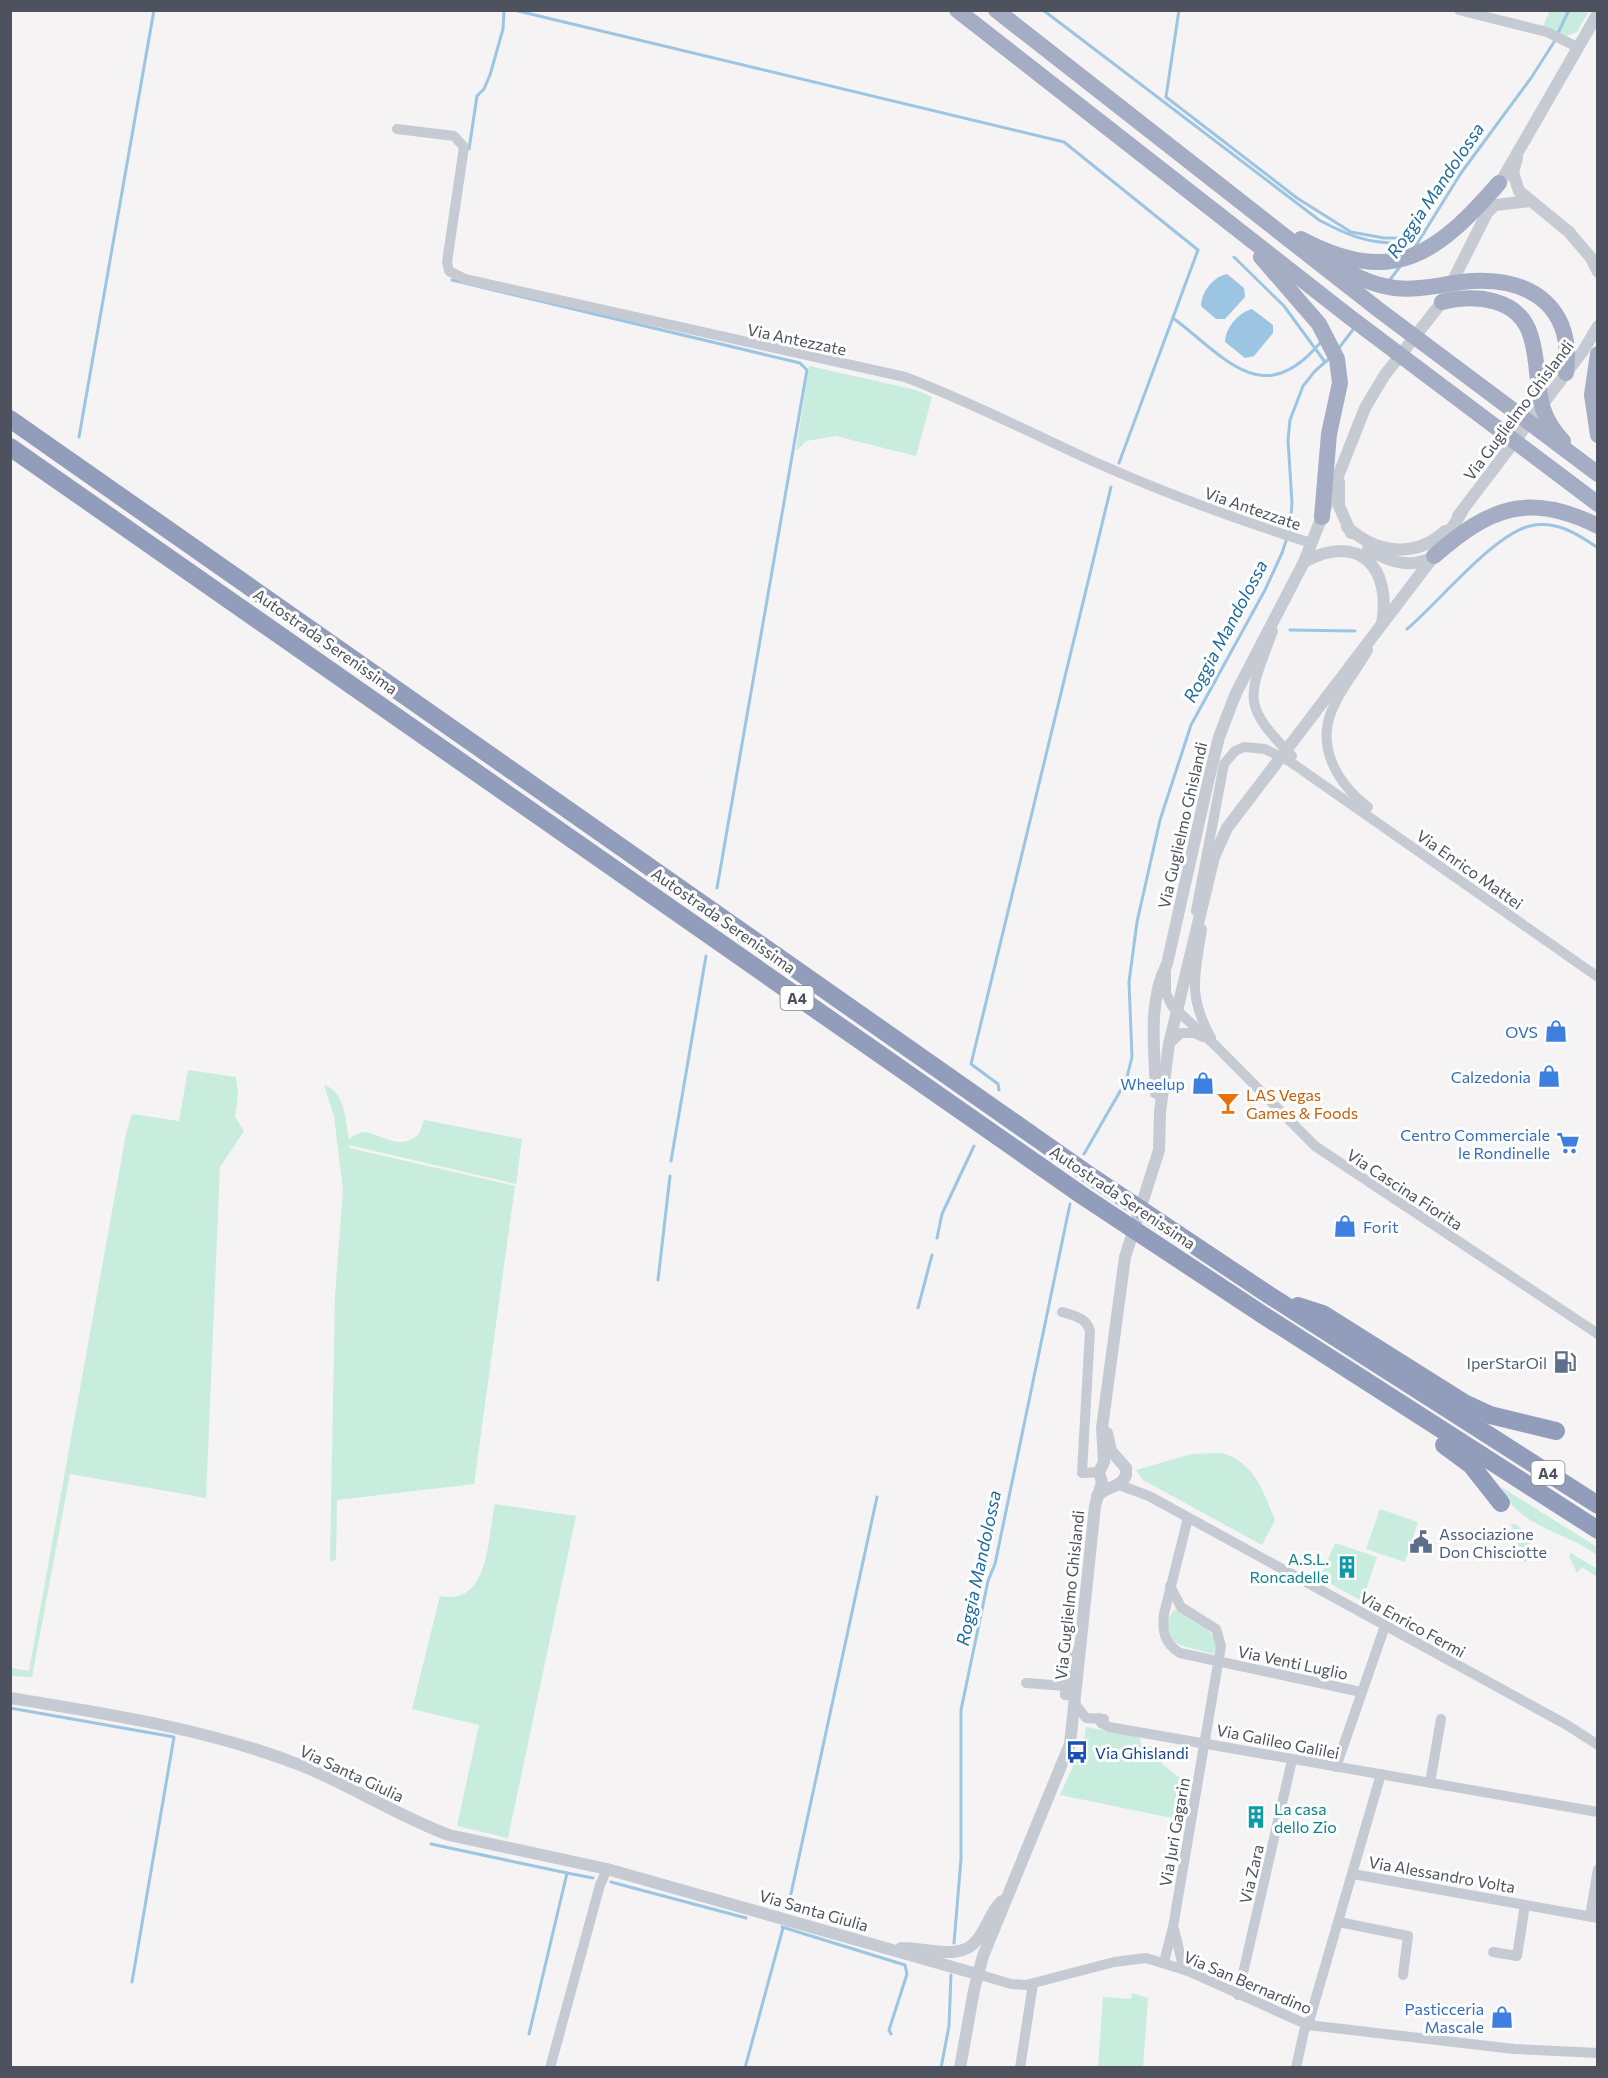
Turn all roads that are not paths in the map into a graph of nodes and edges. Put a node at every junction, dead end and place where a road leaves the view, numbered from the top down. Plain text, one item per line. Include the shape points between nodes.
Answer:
1 (957, 10) edge
2 (996, 10) edge
3 (1459, 10) edge
4 (1598, 13) edge
5 (1577, 47) junction
6 (398, 129) dead end
7 (1519, 150) junction
8 (1499, 183) junction
9 (1529, 201) junction
10 (1263, 219) junction
11 (1237, 229) junction
12 (1473, 240) junction
13 (1598, 272) edge
14 (1442, 302) junction
15 (1598, 326) edge
16 (1598, 354) edge
17 (1566, 373) junction
18 (10, 419) edge
19 (1598, 435) edge
20 (10, 447) edge
21 (1341, 464) junction
22 (1595, 473) edge
23 (1598, 504) edge
24 (1462, 512) junction
25 (1322, 517) junction
26 (1347, 526) junction
27 (1598, 526) edge
28 (1311, 543) junction
29 (1434, 556) junction
30 (1304, 561) junction
31 (1282, 602) junction
32 (1380, 629) junction
33 (1327, 786) junction
34 (1210, 873) junction
35 (1195, 929) junction
36 (1167, 964) junction
37 (1598, 976) edge
38 (1166, 993) junction
39 (1181, 993) junction
40 (1178, 1012) junction
41 (1169, 1044) junction
42 (1216, 1046) junction
43 (1160, 1112) junction
44 (1269, 1295) junction
45 (1062, 1312) dead end
46 (1260, 1313) junction
47 (1598, 1334) edge
48 (1556, 1431) dead end
49 (1111, 1475) junction
50 (1501, 1503) dead end
51 (1598, 1505) edge
52 (1188, 1518) junction
53 (1598, 1530) edge
54 (1170, 1586) junction
55 (1181, 1607) junction
56 (1164, 1614) junction
57 (1385, 1626) junction
58 (1069, 1648) dead end
59 (1218, 1661) junction
60 (1026, 1683) dead end
61 (1066, 1686) junction
62 (1361, 1692) junction
63 (10, 1698) edge
64 (1075, 1700) junction
65 (1441, 1719) dead end
66 (1205, 1742) junction
67 (1598, 1745) edge
68 (1292, 1760) junction
69 (1336, 1767) junction
70 (1381, 1774) junction
71 (1430, 1783) junction
72 (1598, 1812) edge
73 (607, 1869) junction
74 (1598, 1869) edge
75 (1353, 1874) junction
76 (1009, 1893) junction
77 (1525, 1905) junction
78 (1594, 1917) edge
79 (1339, 1922) junction
80 (1173, 1927) junction
81 (891, 1949) junction
82 (1494, 1952) dead end
83 (1164, 1962) junction
84 (1188, 1971) junction
85 (977, 1974) junction
86 (1403, 1975) dead end
87 (1033, 1984) junction
88 (1238, 1995) junction
89 (1308, 2025) junction
90 (1598, 2053) edge
91 (549, 2067) edge
92 (960, 2067) edge
93 (1020, 2067) edge
94 (1296, 2067) edge

1 - 11 highway
2 - 10 highway
3 - 5 street via 1547,32
4 - 5 street, Via Guglielmo Ghislandi
5 - 7 street, Via Guglielmo Ghislandi
6 - 28 street, Via Antezzate via 454,136 465,147 447,262 449,271 465,279 905,377 1210,510
7 - 8 street, Via Guglielmo Ghislandi
7 - 9 street via 1515,183
8 - 10 highway via 1446,238 1407,257 1368,262 1341,257
8 - 12 street, Via Guglielmo Ghislandi
9 - 12 street, Via Guglielmo Ghislandi via 1495,205
9 - 13 street via 1569,232
10 - 17 highway via 1351,273 1387,286 1430,288 1471,281 1501,282 1523,288 1546,301 1560,321 1568,343
10 - 22 highway
11 - 23 highway
11 - 25 highway via 1319,324 1333,351 1340,383 1329,434
12 - 14 street, Via Guglielmo Ghislandi
14 - 21 street, Via Guglielmo Ghislandi via 1384,376 1365,408
14 - 22 highway via 1463,297 1490,299 1522,320 1532,339 1543,413 1551,428
15 - 17 street, Via Guglielmo Ghislandi
16 - 19 highway via 1592,395
17 - 24 street, Via Guglielmo Ghislandi
18 - 44 highway, Autostrada Serenissima / A4 via 1092,1177
20 - 46 highway, Autostrada Serenissima / A4 via 1073,1189
21 - 25 street, Via Guglielmo Ghislandi
21 - 26 street, Via Guglielmo Ghislandi via 1337,492
24 - 26 street, Via Guglielmo Ghislandi via 1437,538 1414,549 1387,549 1372,544
24 - 29 street, Via Guglielmo Ghislandi
25 - 28 street, Via Guglielmo Ghislandi
26 - 29 street, Via Guglielmo Ghislandi via 1367,549 1391,561 1414,564
27 - 29 highway via 1559,510 1508,510 1473,525
28 - 30 street, Via Guglielmo Ghislandi
29 - 32 street, Via Guglielmo Ghislandi
30 - 31 street, Via Guglielmo Ghislandi
30 - 32 street via 1342,551 1369,562 1383,584 1385,604
31 - 33 street via 1255,675 1253,703 1273,736
31 - 36 street, Via Guglielmo Ghislandi via 1236,693 1219,737
32 - 34 street, Via Guglielmo Ghislandi via 1227,828
32 - 37 street via 1331,712 1328,751 1340,780 1358,799
33 - 35 street via 1265,749 1244,747 1227,758 1213,810
33 - 37 street, Via Enrico Mattei
34 - 35 street, Via Guglielmo Ghislandi
34 - 42 street via 1194,992 1200,1016
35 - 39 street, Via Guglielmo Ghislandi
36 - 38 street
36 - 43 street, Via Guglielmo Ghislandi via 1159,984 1155,1021 1156,1095
38 - 39 street
38 - 40 street
39 - 40 street, Via Guglielmo Ghislandi
40 - 41 street, Via Guglielmo Ghislandi
40 - 42 street
41 - 42 street via 1176,1035 1186,1032 1201,1035
41 - 43 street, Via Guglielmo Ghislandi
42 - 47 street, Via Cascina Fiorita via 1315,1146 1341,1166
43 - 49 street, Via Guglielmo Ghislandi via 1159,1150 1125,1257 1104,1414
44 - 48 highway via 1323,1314 1466,1404 1490,1415
44 - 51 highway, Autostrada Serenissima / A4
45 - 49 street via 1081,1318 1090,1331 1082,1473
46 - 50 highway via 1302,1354 1471,1465
46 - 53 highway, Autostrada Serenissima / A4
49 - 52 street, Via Enrico Fermi
49 - 64 street, Via Guglielmo Ghislandi via 1097,1496
52 - 54 street
52 - 57 street, Via Enrico Fermi
54 - 55 street
54 - 56 street
55 - 56 street
55 - 59 street, Via Juri Gagarin via 1216,1629 1221,1637
56 - 59 street, Via Venti Luglio via 1163,1626 1171,1647 1180,1653
57 - 62 street, Via Venti Luglio
57 - 67 street, Via Enrico Fermi
58 - 61 street, Via Guglielmo Ghislandi
59 - 62 street, Via Venti Luglio
59 - 66 street, Via Juri Gagarin
60 - 61 street, Via Guglielmo Ghislandi
61 - 64 street, Via Guglielmo Ghislandi via 1065,1695
62 - 69 street, Via Venti Luglio
63 - 73 street, Via Santa Giulia via 147,1722 245,1747 317,1772 449,1835
64 - 66 street, Via Galileo Galilei via 1086,1718 1099,1718 1104,1725
64 - 76 street, Via Guglielmo Ghislandi via 1064,1762
65 - 71 street
66 - 68 street, Via Galileo Galilei
66 - 80 street, Via Juri Gagarin
68 - 69 street, Via Galileo Galilei
68 - 88 street, Via Zara
69 - 70 street, Via Galileo Galilei
70 - 71 street, Via Galileo Galilei
70 - 75 street
71 - 72 street, Via Galileo Galilei
73 - 81 street, Via Santa Giulia
73 - 91 street
74 - 78 street, Via Alessandro Volta
75 - 77 street, Via Alessandro Volta
75 - 79 street
76 - 81 street, Via Guglielmo Ghislandi via 968,1948 954,1952
76 - 85 street, Via Guglielmo Ghislandi
77 - 78 street, Via Alessandro Volta
77 - 82 street, Via Alessandro Volta via 1517,1956
79 - 86 street via 1408,1936
79 - 89 street
80 - 83 street, Via Juri Gagarin
80 - 84 street, Via Juri Gagarin
81 - 85 street, Via Santa Giulia
83 - 84 street, Via San Bernardino
83 - 87 street, Via San Bernardino via 1128,1959
84 - 88 street, Via San Bernardino
85 - 87 street, Via San Bernardino via 1011,1984
85 - 92 street, Via Guglielmo Ghislandi
87 - 93 street
88 - 89 street, Via San Bernardino
89 - 90 street, Via San Bernardino via 1514,2049
89 - 94 street

